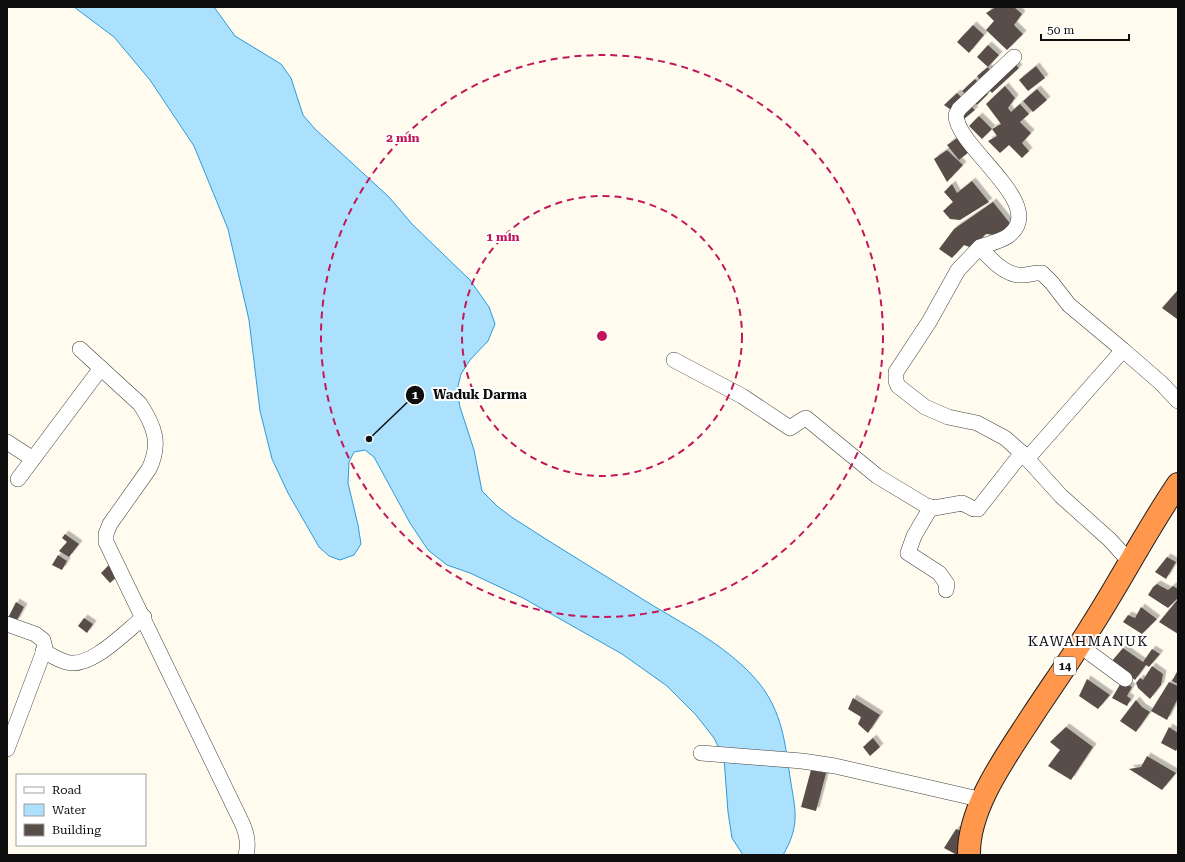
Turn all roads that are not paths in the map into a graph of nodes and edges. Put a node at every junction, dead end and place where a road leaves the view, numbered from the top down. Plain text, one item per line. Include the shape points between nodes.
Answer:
1 (1014, 57) dead end
2 (980, 247) junction
3 (80, 349) dead end
4 (1123, 350) junction
5 (674, 360) dead end
6 (101, 368) junction
7 (1178, 401) edge
8 (7, 442) edge
9 (1024, 456) junction
10 (32, 460) junction
11 (18, 479) dead end
12 (1174, 497) edge
13 (931, 507) junction
14 (1130, 562) junction
15 (946, 590) dead end
16 (144, 617) junction
17 (7, 624) edge
18 (1079, 645) junction
19 (44, 651) junction
20 (1125, 679) dead end
21 (7, 749) edge
22 (709, 753) dead end
23 (983, 800) junction
24 (246, 855) edge
25 (969, 855) edge

1 - 2 street via 959,109 956,115 957,122 1009,189 1016,203 1019,220 1017,227 1008,236
2 - 4 street via 988,256 1017,275 1042,273 1069,305
2 - 9 street via 958,270 949,284 929,322 896,372 896,381 898,386 925,406 948,417 977,423 1005,438
3 - 6 street
4 - 7 street
4 - 9 street
5 - 13 street via 742,396 790,428 806,418 878,476 906,495
6 - 10 street
6 - 16 street via 140,404 146,413 157,448 149,469 114,517 106,534 109,550
8 - 10 street
9 - 13 street via 978,509 958,502
9 - 14 street via 1061,496 1110,540
10 - 11 street
12 - 14 highway, 14
13 - 15 street via 914,536 908,553 939,573 947,584
14 - 18 highway, 14
16 - 19 street via 102,652 83,661 67,663
16 - 24 street via 243,825 247,836
17 - 19 street via 35,634 43,640
18 - 20 street
18 - 23 highway, 14 via 1003,760
19 - 21 street
22 - 23 street via 802,761 870,773
23 - 25 highway, 14 via 975,820

